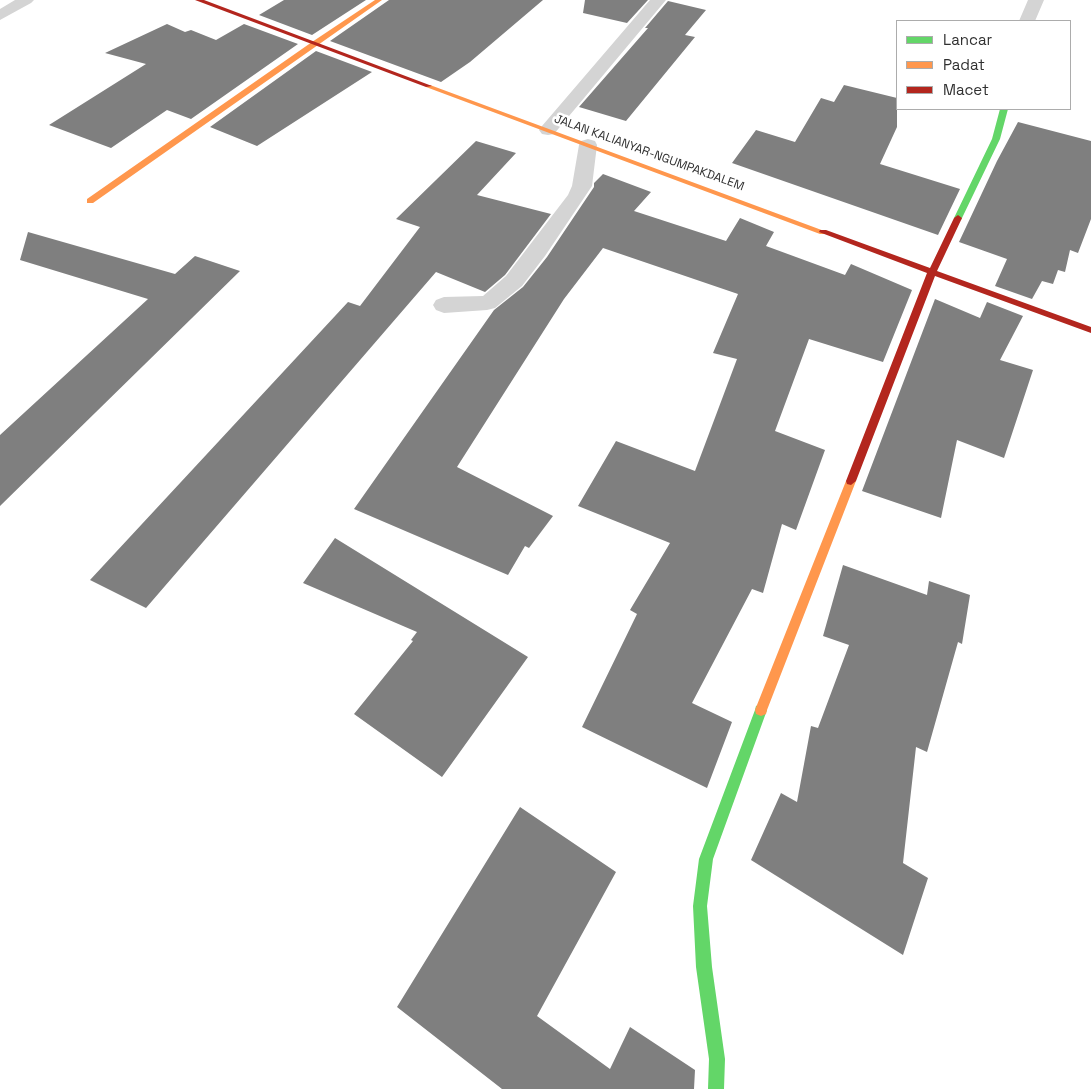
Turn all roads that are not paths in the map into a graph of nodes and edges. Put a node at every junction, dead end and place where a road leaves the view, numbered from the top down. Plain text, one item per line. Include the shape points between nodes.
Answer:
1 (26, 0) edge
2 (198, 0) edge
3 (379, 0) edge
4 (658, 0) edge
5 (1036, 0) edge
6 (0, 16) edge
7 (1027, 20) edge
8 (314, 43) junction
9 (1004, 110) edge
10 (548, 130) junction
11 (588, 145) junction
12 (90, 201) dead end
13 (932, 273) junction
14 (444, 305) dead end
15 (1091, 330) edge
16 (716, 1089) edge

1 - 6 street
2 - 8 street, JALAN KALIANYAR-NGUMPAKDALEM
3 - 8 street
4 - 10 street
5 - 7 street
8 - 10 street, JALAN KALIANYAR-NGUMPAKDALEM
8 - 12 street
9 - 13 street via 996,139
10 - 11 street, JALAN KALIANYAR-NGUMPAKDALEM
11 - 13 street, JALAN KALIANYAR-NGUMPAKDALEM
11 - 14 street via 582,186 577,196 514,281 487,303
13 - 15 street, JALAN KALIANYAR-NGUMPAKDALEM
13 - 16 street via 706,859 700,906 704,967 717,1059

